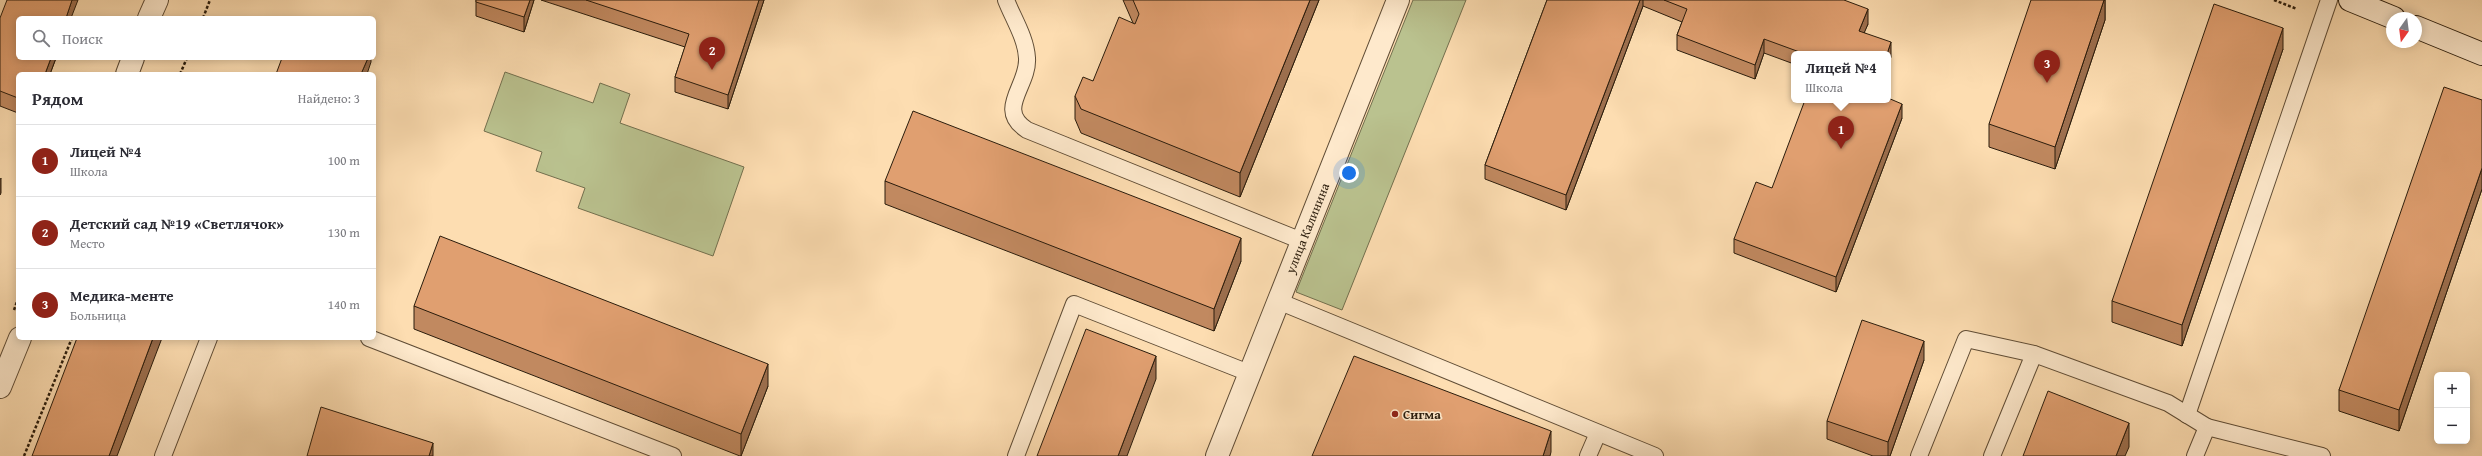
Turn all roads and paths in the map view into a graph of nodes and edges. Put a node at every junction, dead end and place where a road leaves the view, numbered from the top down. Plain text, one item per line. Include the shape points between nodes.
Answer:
1 (157, 0) edge
2 (210, 0) edge
3 (1006, 0) edge
4 (1398, 0) edge
5 (2329, 0) edge
6 (2350, 0) edge
7 (2386, 15) edge
8 (150, 16) edge
9 (204, 16) edge
10 (2422, 29) edge
11 (2482, 54) edge
12 (132, 60) edge
13 (186, 60) edge
14 (128, 72) edge
15 (181, 72) edge
16 (1302, 241) junction
17 (1278, 301) junction
18 (19, 340) edge
19 (71, 340) edge
20 (208, 340) edge
21 (374, 340) edge
22 (2034, 354) junction
23 (1249, 373) junction
24 (0, 386) edge
25 (2187, 415) junction
26 (2207, 427) junction
27 (1598, 433) junction
28 (24, 456) edge
29 (163, 456) edge
30 (673, 456) edge
31 (1016, 456) edge
32 (1217, 456) edge
33 (1588, 456) edge
34 (1655, 456) edge
35 (1919, 456) edge
36 (1992, 456) edge
37 (2195, 456) edge
38 (2322, 456) edge

1 - 8 street
2 - 9 path
3 - 16 lane via 1025,45 1027,59 1026,73 1012,113 1017,123 1027,130
4 - 16 street, улица Калинина
5 - 25 lane
6 - 7 street
10 - 11 street
12 - 14 street
13 - 15 path
16 - 17 street, улица Калинина
17 - 23 street, улица Калинина
17 - 27 lane
18 - 24 street
19 - 28 path
20 - 29 lane
21 - 30 lane
22 - 25 lane via 2168,403
22 - 35 lane via 1966,339
22 - 36 lane
23 - 31 lane via 1074,304
23 - 32 street, улица Калинина
25 - 26 lane
26 - 37 lane
26 - 38 lane
27 - 33 lane
27 - 34 lane

